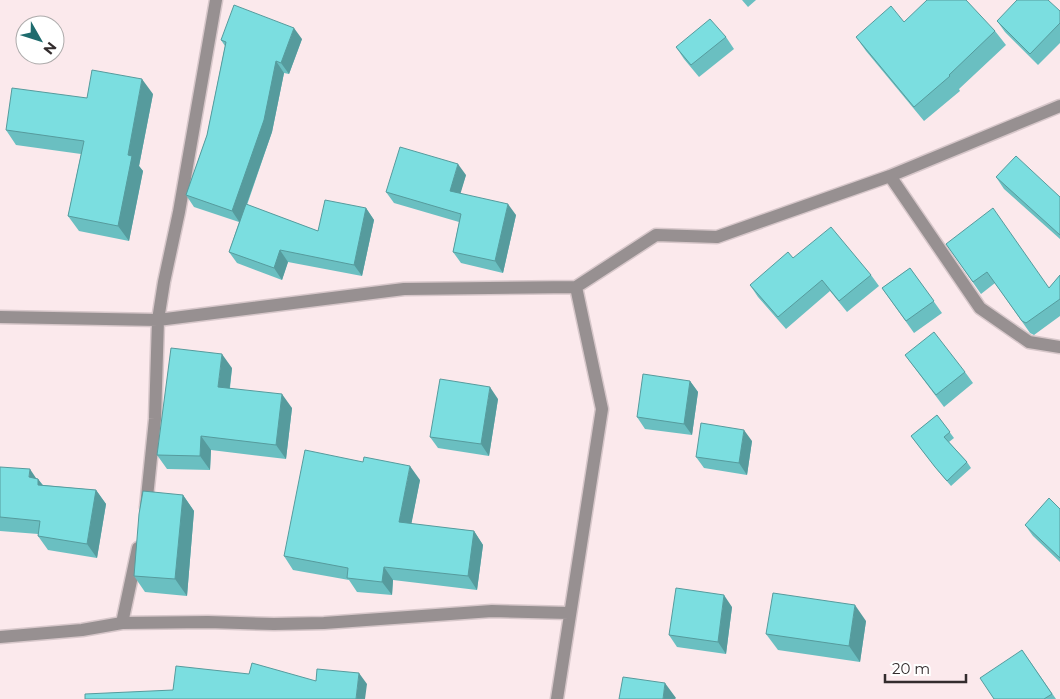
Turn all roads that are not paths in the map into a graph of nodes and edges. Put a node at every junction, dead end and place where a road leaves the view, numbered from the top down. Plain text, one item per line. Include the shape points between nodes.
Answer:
1 (216, 0) edge
2 (1060, 106) edge
3 (890, 176) junction
4 (576, 287) junction
5 (0, 317) edge
6 (158, 320) junction
7 (1060, 347) edge
8 (146, 515) edge
9 (142, 533) edge
10 (569, 613) junction
11 (122, 623) junction
12 (0, 637) edge
13 (557, 699) edge

1 - 6 street
2 - 3 street
3 - 4 street via 717,237 656,235
3 - 7 street via 980,308 1028,342
4 - 6 street via 404,289
4 - 10 street via 602,409
5 - 6 street
6 - 8 street via 155,419
9 - 11 street
10 - 11 street via 492,611 324,623
10 - 13 street
11 - 12 street

